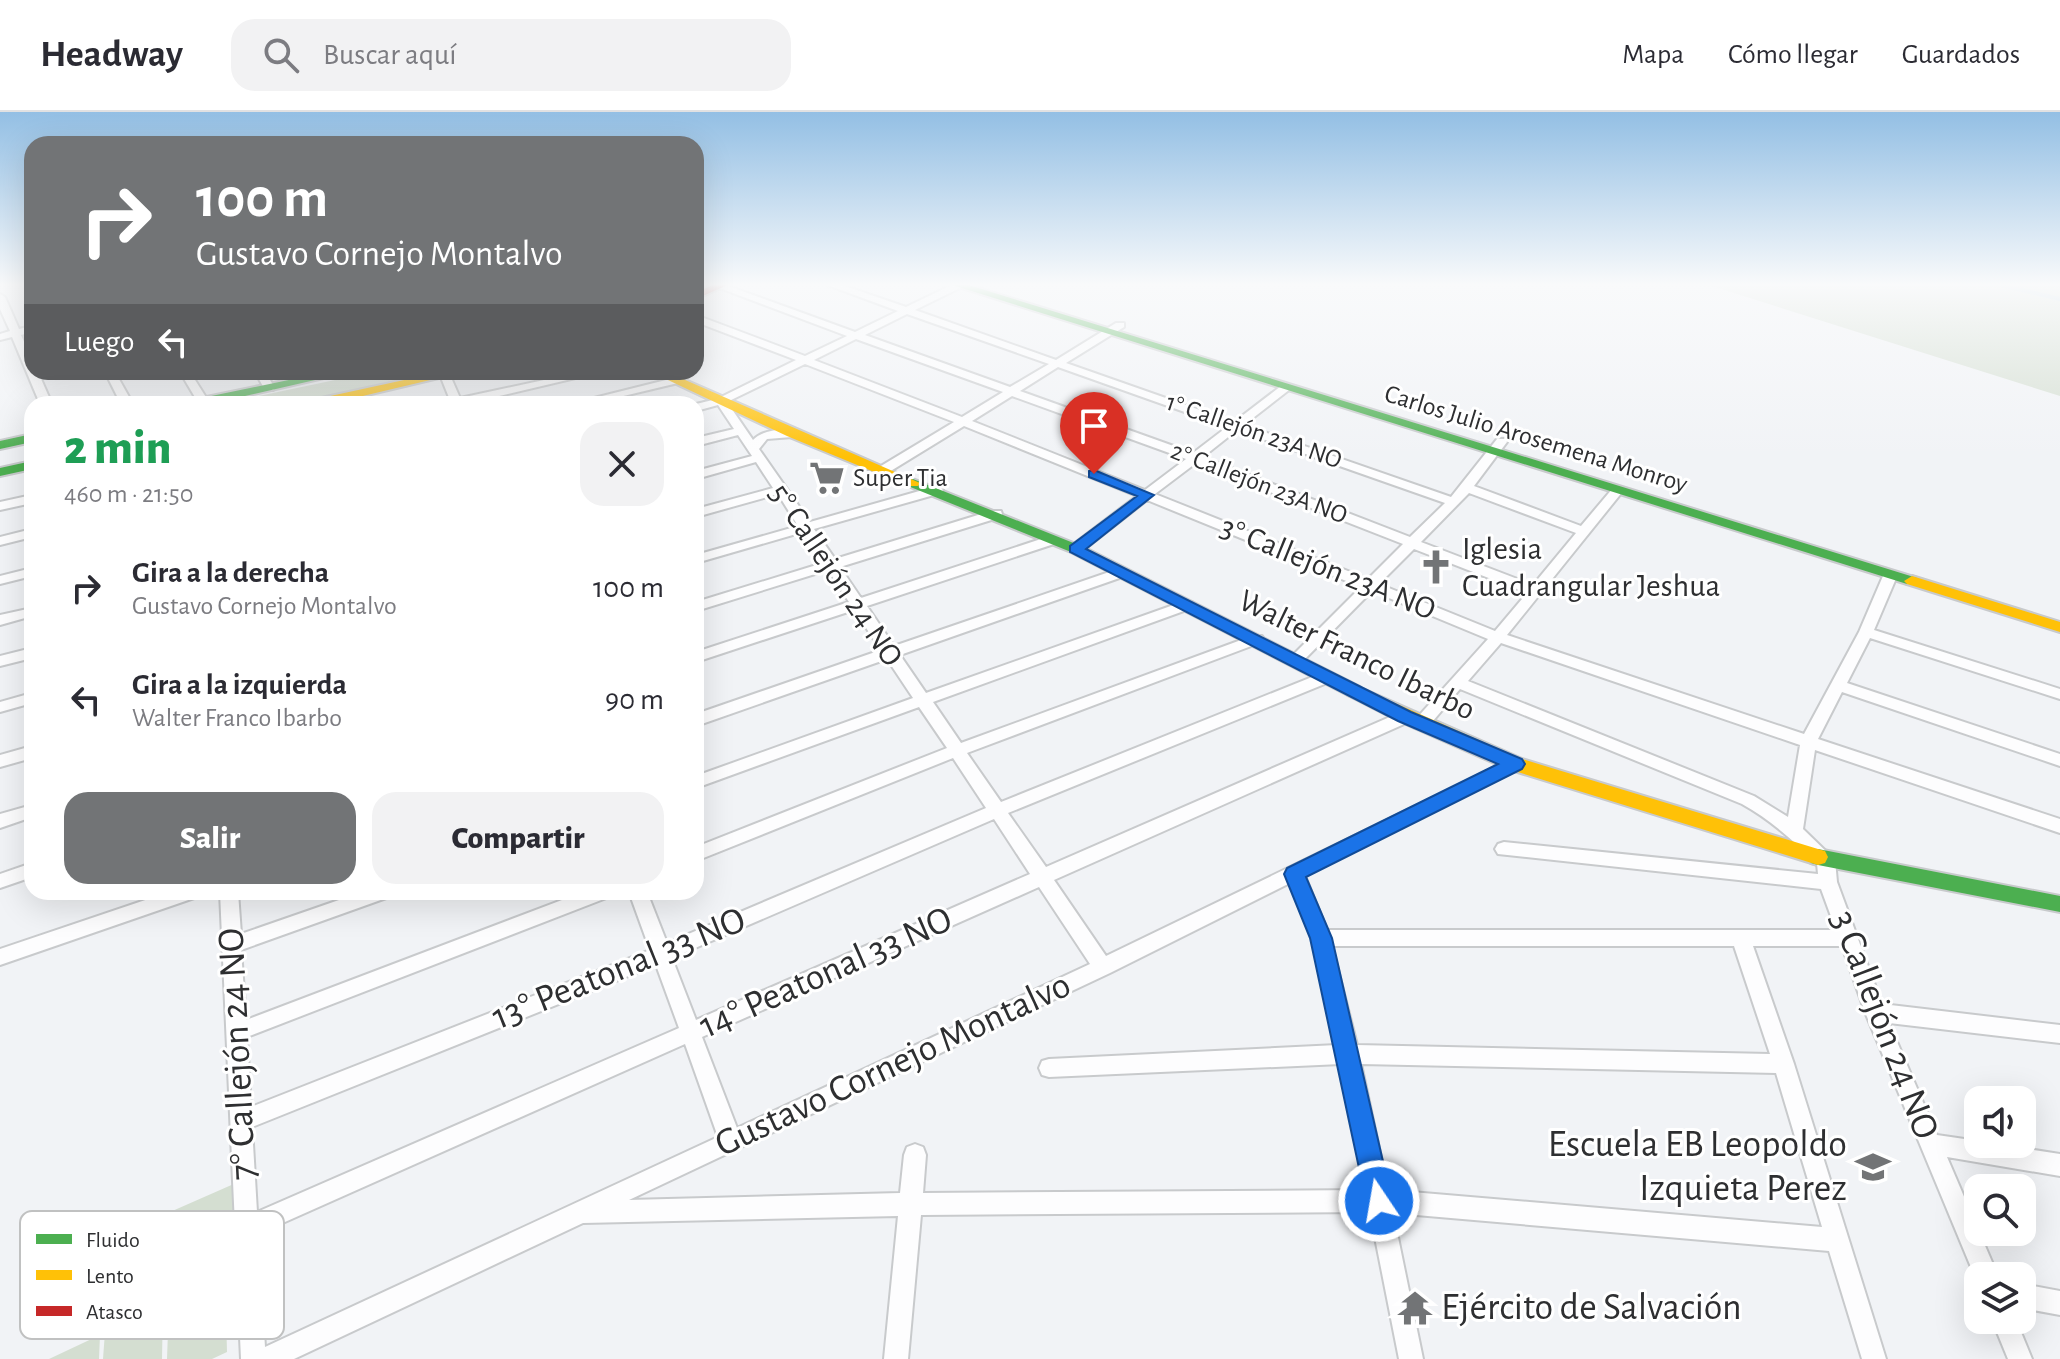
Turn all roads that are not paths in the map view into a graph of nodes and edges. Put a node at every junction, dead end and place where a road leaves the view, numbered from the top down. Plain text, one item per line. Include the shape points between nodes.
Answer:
1 (755, 341) edge
2 (846, 341) edge
3 (876, 341) edge
4 (998, 341) edge
5 (1092, 341) edge
6 (1152, 341) edge
7 (1156, 341) edge
8 (805, 361) junction
9 (1058, 362) junction
10 (264, 380) edge
11 (420, 380) edge
12 (559, 380) edge
13 (674, 381) joint
14 (1285, 388) junction
15 (1013, 391) junction
16 (218, 396) edge
17 (348, 396) edge
18 (486, 396) edge
19 (610, 396) edge
20 (721, 401) junction
21 (704, 406) edge
22 (963, 421) junction
23 (1239, 426) junction
24 (739, 431) junction
25 (792, 433) junction
26 (24, 440) edge
27 (704, 440) edge
28 (0, 445) edge
29 (1496, 447) junction
30 (755, 454) junction
31 (1195, 458) junction
32 (24, 467) edge
33 (885, 469) junction
34 (0, 472) edge
35 (704, 472) edge
36 (1467, 488) junction
37 (779, 490) junction
38 (937, 490) junction
39 (1617, 491) junction
40 (1147, 495) junction
41 (24, 501) edge
42 (1453, 502) junction
43 (0, 506) edge
44 (704, 511) edge
45 (996, 514) junction
46 (805, 528) junction
47 (1584, 532) junction
48 (24, 535) edge
49 (1052, 540) junction
50 (0, 541) edge
51 (1415, 543) junction
52 (1076, 549) junction
53 (704, 557) edge
54 (830, 566) junction
55 (1123, 572) junction
56 (24, 574) edge
57 (1890, 576) junction
58 (0, 580) edge
59 (1372, 585) junction
60 (1535, 591) junction
61 (704, 605) edge
62 (857, 605) junction
63 (1187, 605) junction
64 (2060, 612) edge
65 (24, 614) edge
66 (0, 620) edge
67 (2060, 627) edge
68 (1866, 632) junction
69 (1498, 637) junction
70 (1257, 639) junction
71 (704, 654) edge
72 (890, 654) junction
73 (24, 655) edge
74 (1296, 660) junction
75 (0, 661) edge
76 (1327, 677) junction
77 (1459, 683) junction
78 (1836, 685) junction
79 (2060, 694) edge
80 (24, 700) edge
81 (923, 703) junction
82 (0, 707) edge
83 (704, 717) edge
84 (1413, 720) junction
85 (1809, 740) junction
86 (956, 751) junction
87 (24, 754) edge
88 (2060, 760) edge
89 (0, 761) edge
90 (1515, 764) junction
91 (704, 779) edge
92 (995, 811) junction
93 (24, 814) edge
94 (0, 821) edge
95 (2060, 826) edge
96 (1794, 831) junction
97 (1504, 849) dead end
98 (704, 851) edge
99 (1826, 860) junction
100 (24, 873) edge
101 (1295, 874) junction
102 (1042, 877) junction
103 (0, 881) edge
104 (1828, 882) junction
105 (167, 900) edge
106 (229, 900) edge
107 (360, 900) edge
108 (582, 900) edge
109 (641, 900) edge
110 (2060, 904) edge
111 (1321, 938) junction
112 (1741, 938) junction
113 (1849, 938) junction
114 (232, 945) junction
115 (661, 954) junction
116 (0, 957) edge
117 (1103, 967) junction
118 (1875, 1012) junction
119 (237, 1032) junction
120 (690, 1032) junction
121 (2060, 1034) edge
122 (1349, 1054) junction
123 (1784, 1064) junction
124 (1049, 1068) dead end
125 (241, 1121) junction
126 (731, 1141) junction
127 (1931, 1144) junction
128 (915, 1155) dead end
129 (2060, 1165) edge
130 (1379, 1201) junction
131 (910, 1204) junction
132 (245, 1211) edge
133 (284, 1211) edge
134 (578, 1213) junction
135 (1838, 1240) junction
136 (1980, 1262) edge
137 (2036, 1299) edge
138 (2060, 1303) edge
139 (2010, 1334) edge
140 (252, 1339) edge
141 (253, 1359) edge
142 (267, 1359) edge
143 (896, 1359) edge
144 (1411, 1359) edge
145 (1874, 1359) edge
146 (2020, 1359) edge

1 - 8 street, 3° Callejón 23A NO
2 - 8 street
3 - 15 street, 2° Callejón 23A NO
4 - 9 street, 1° Callejón 23A NO
5 - 9 street
6 - 14 main road, Carlos Julio Arosemena Monroy
7 - 29 main road, Carlos Julio Arosemena Monroy
8 - 20 street
8 - 22 street, 3° Callejón 23A NO
9 - 15 street
9 - 23 street, 1° Callejón 23A NO
10 - 16 main road
11 - 17 main road
12 - 18 street
13 - 19 street
13 - 20 main road, Walter Franco Ibarbo
14 - 23 street
14 - 29 main road, Carlos Julio Arosemena Monroy
15 - 22 street
15 - 31 street, 2° Callejón 23A NO
20 - 21 street
20 - 24 street, 5° Callejón 24 NO
20 - 25 main road, Walter Franco Ibarbo
22 - 33 street
22 - 40 street, 3° Callejón 23A NO
23 - 31 street
23 - 42 street, 1° Callejón 23A NO
24 - 27 street
24 - 30 street, 5° Callejón 24 NO
25 - 30 street via 763,436 754,444
25 - 33 main road, Walter Franco Ibarbo
26 - 28 main road
29 - 36 street
29 - 39 main road, Carlos Julio Arosemena Monroy
29 - 64 main road, Carlos Julio Arosemena Monroy
30 - 35 street
30 - 37 street, 5° Callejón 24 NO
31 - 40 street
31 - 51 street, 2° Callejón 23A NO
32 - 34 main road
33 - 38 main road, Walter Franco Ibarbo
36 - 42 street
36 - 47 street
37 - 44 street
37 - 46 street, 5° Callejón 24 NO
38 - 45 main road, Walter Franco Ibarbo
38 - 46 street
39 - 47 street, 14° Peatonal 33 NO
39 - 57 main road, Carlos Julio Arosemena Monroy
40 - 52 street
40 - 59 street, 3° Callejón 23A NO
41 - 43 street
42 - 51 street
45 - 49 main road, Walter Franco Ibarbo
45 - 54 street
46 - 53 street
46 - 54 street, 5° Callejón 24 NO
47 - 60 street, 14° Peatonal 33 NO
48 - 50 street
49 - 52 main road, Walter Franco Ibarbo
49 - 62 street
51 - 59 street
51 - 60 street, 2° Callejón 23A NO
52 - 55 main road, Walter Franco Ibarbo
54 - 61 street
54 - 62 street, 5° Callejón 24 NO
55 - 63 main road, Walter Franco Ibarbo
55 - 72 street
56 - 58 street
57 - 67 main road, Carlos Julio Arosemena Monroy
57 - 68 street
59 - 69 street, 3° Callejón 23A NO
59 - 74 street
60 - 69 street, 14° Peatonal 33 NO
62 - 71 street
62 - 72 street, 5° Callejón 24 NO
63 - 70 main road, Walter Franco Ibarbo
63 - 81 street
65 - 66 street
68 - 78 street
68 - 79 street
69 - 77 street, 14° Peatonal 33 NO
69 - 85 street, 3° Callejón 23A NO
70 - 74 main road, Walter Franco Ibarbo
70 - 86 street
72 - 81 street, 5° Callejón 24 NO
72 - 83 street
73 - 75 street
74 - 76 main road, Walter Franco Ibarbo
76 - 84 main road, Walter Franco Ibarbo
76 - 92 street, 13° Peatonal 33 NO
77 - 84 street, 14° Peatonal 33 NO
77 - 96 street via 1748,800
78 - 85 street
78 - 88 street
80 - 82 street
81 - 86 street, 5° Callejón 24 NO
81 - 91 street
84 - 90 main road, Walter Franco Ibarbo
84 - 102 street, 14° Peatonal 33 NO
85 - 95 street, 3° Callejón 23A NO
85 - 96 street
86 - 92 street, 5° Callejón 24 NO
86 - 98 street
87 - 89 street
90 - 99 main road, Walter Franco Ibarbo
90 - 101 street, Gustavo Cornejo Montalvo
92 - 102 street, 5° Callejón 24 NO
92 - 115 street, 13° Peatonal 33 NO
93 - 94 street
96 - 99 street
97 - 104 street
99 - 104 street, 3 Callejón 24 NO
99 - 110 main road, Walter Franco Ibarbo
100 - 103 street
101 - 111 street
101 - 117 street, Gustavo Cornejo Montalvo
102 - 117 street, 5° Callejón 24 NO
102 - 120 street, 14° Peatonal 33 NO
104 - 113 street, 3 Callejón 24 NO
105 - 116 street
106 - 114 street, 7° Callejón 24 NO
107 - 114 street
108 - 119 street
109 - 115 street
111 - 112 street
111 - 122 street
112 - 113 street
112 - 123 street
113 - 118 street, 3 Callejón 24 NO
114 - 119 street, 7° Callejón 24 NO
115 - 120 street
115 - 125 street, 13° Peatonal 33 NO
117 - 126 street, Gustavo Cornejo Montalvo
118 - 121 street
118 - 127 street, 3 Callejón 24 NO
119 - 125 street, 7° Callejón 24 NO
120 - 126 street
120 - 133 street, 14° Peatonal 33 NO
122 - 123 street
122 - 124 street
122 - 130 street
123 - 135 street
125 - 132 street, 7° Callejón 24 NO
126 - 134 street, Gustavo Cornejo Montalvo
127 - 129 street
127 - 136 street, 3 Callejón 24 NO
128 - 131 street
130 - 131 street
130 - 135 street
130 - 144 street
131 - 134 street
131 - 143 street
134 - 142 street, Gustavo Cornejo Montalvo
135 - 145 street
137 - 138 street
139 - 146 street
140 - 141 street, 7° Callejón 24 NO

